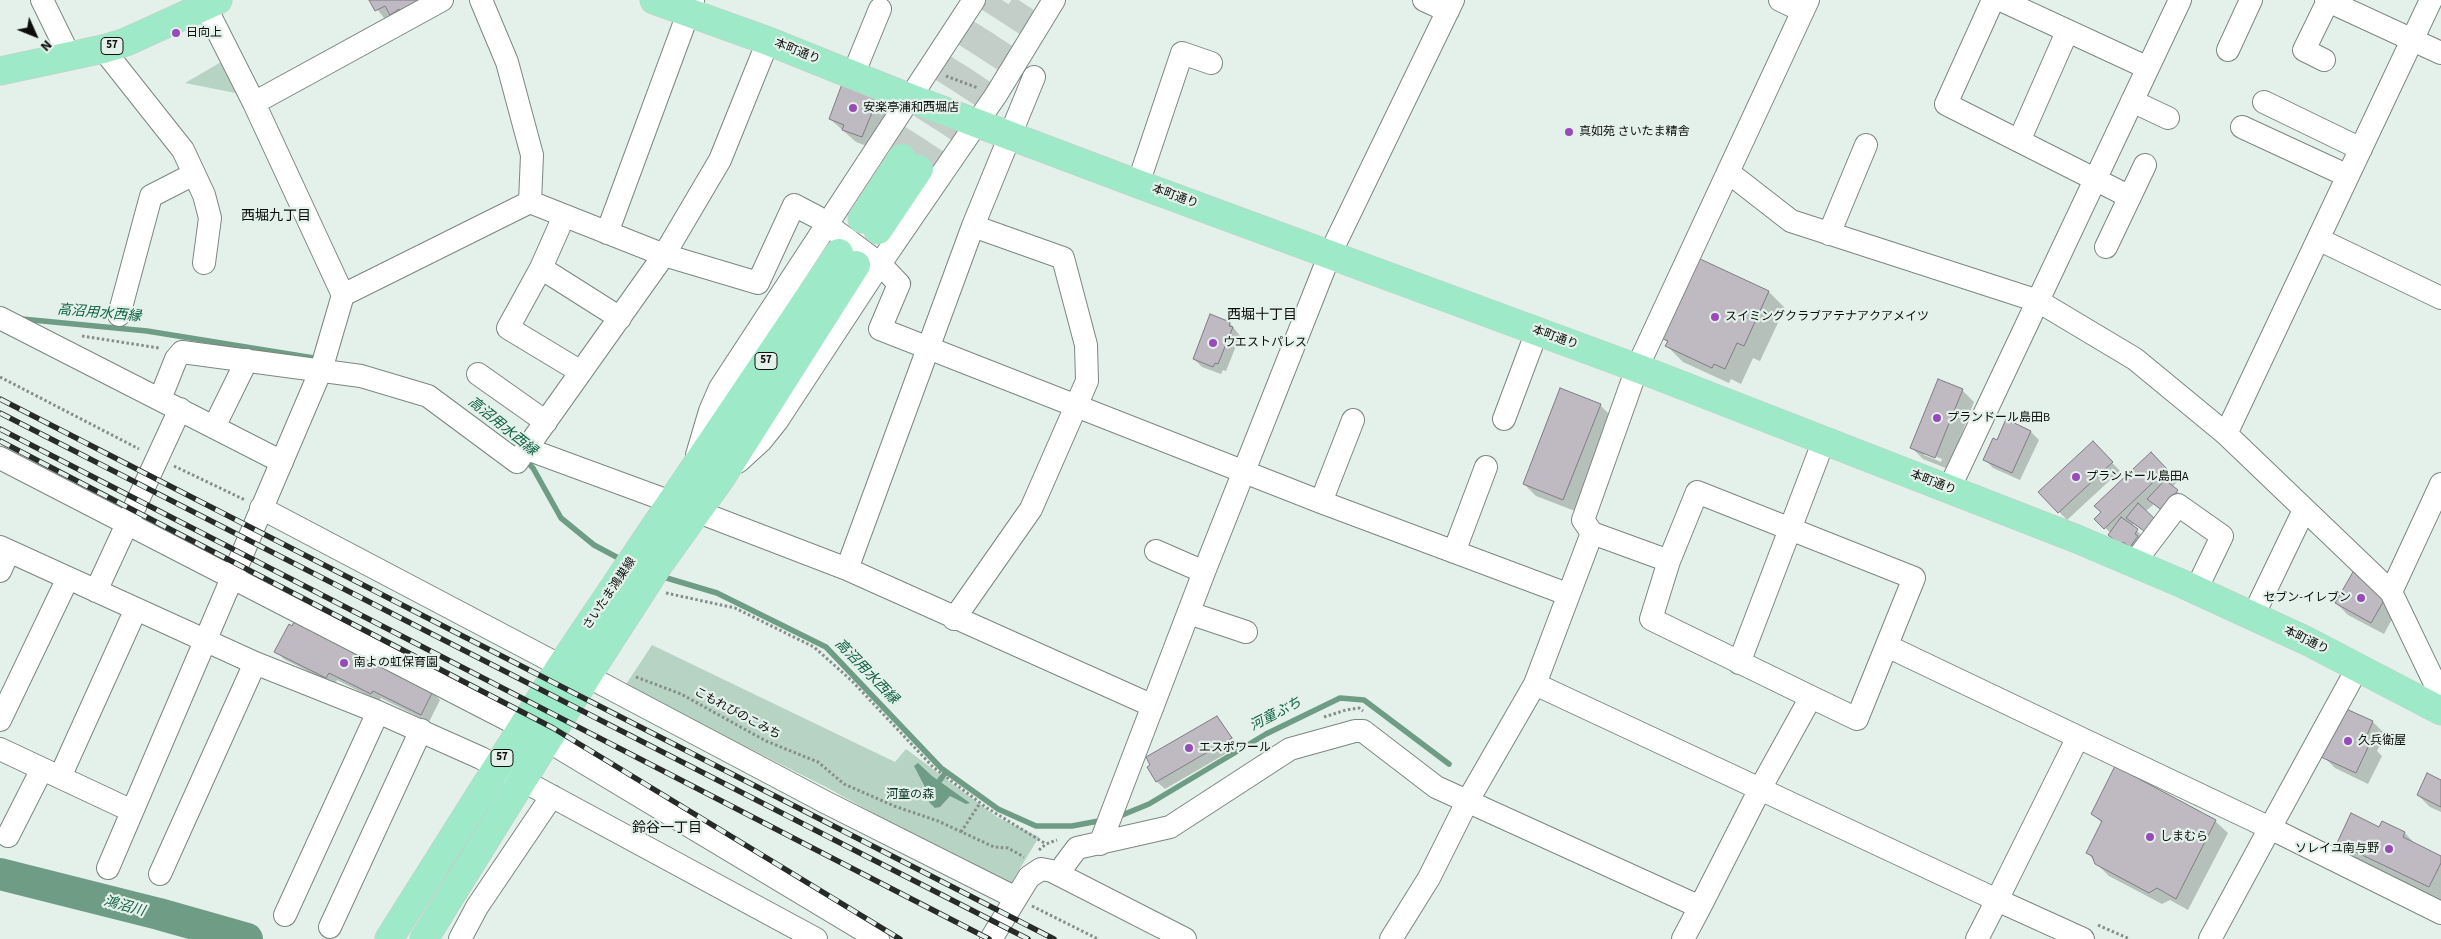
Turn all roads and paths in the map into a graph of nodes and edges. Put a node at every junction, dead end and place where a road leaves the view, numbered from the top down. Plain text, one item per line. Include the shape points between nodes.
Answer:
1 (42, 0) edge
2 (442, 0) edge
3 (481, 0) edge
4 (654, 0) edge
5 (974, 0) edge
6 (1054, 0) edge
7 (1424, 0) edge
8 (1780, 0) edge
9 (1993, 0) edge
10 (2001, 0) edge
11 (2180, 0) edge
12 (2251, 0) edge
13 (2327, 0) edge
14 (2431, 0) edge
15 (212, 3) edge
16 (1450, 5) edge
17 (1806, 5) edge
18 (691, 7) edge
19 (880, 9) dead end
20 (2068, 32) junction
21 (2413, 39) junction
22 (768, 41) junction
23 (103, 49) junction
24 (2228, 50) dead end
25 (2441, 53) edge
26 (69, 55) junction
27 (2324, 60) dead end
28 (1211, 63) dead end
29 (2148, 68) junction
30 (0, 71) edge
31 (853, 74) junction
32 (941, 74) dead end
33 (1034, 77) dead end
34 (983, 90) dead end
35 (910, 98) junction
36 (2132, 101) junction
37 (2264, 102) dead end
38 (254, 103) junction
39 (2168, 118) dead end
40 (977, 122) junction
41 (2242, 127) dead end
42 (1011, 134) junction
43 (2018, 141) junction
44 (1866, 145) dead end
45 (2361, 149) junction
46 (910, 164) tunnel mouth
47 (2145, 165) dead end
48 (1728, 172) junction
49 (194, 174) junction
50 (2348, 176) junction
51 (2095, 180) junction
52 (1138, 184) junction
53 (2130, 197) junction
54 (530, 202) junction
55 (564, 216) junction
56 (826, 224) junction
57 (870, 225) dead end
58 (973, 226) junction
59 (607, 232) junction
60 (1829, 234) junction
61 (2318, 239) junction
62 (2106, 248) dead end
63 (1330, 254) junction
64 (664, 255) junction
65 (858, 260) junction
66 (204, 263) dead end
67 (541, 268) junction
68 (343, 295) junction
69 (2441, 298) edge
70 (2038, 301) junction
71 (119, 315) dead end
72 (620, 318) junction
73 (6, 321) edge
74 (1537, 331) junction
75 (79, 335) dead end
76 (929, 350) junction
77 (182, 352) junction
78 (246, 360) junction
79 (323, 361) junction
80 (1637, 368) junction
81 (581, 372) junction
82 (478, 374) dead end
83 (0, 377) edge
84 (160, 399) junction
85 (1074, 406) junction
86 (180, 409) junction
87 (1504, 419) dead end
88 (1353, 420) dead end
89 (546, 422) junction
90 (214, 427) junction
91 (2226, 434) junction
92 (1824, 440) junction
93 (523, 454) junction
94 (0, 458) edge
95 (157, 458) junction
96 (282, 462) junction
97 (1486, 467) dead end
98 (693, 470) junction
99 (1244, 471) junction
100 (2441, 484) edge
101 (1949, 489) junction
102 (1321, 502) junction
103 (684, 506) junction
104 (261, 508) junction
105 (2304, 510) junction
106 (127, 524) junction
107 (1790, 528) junction
108 (1592, 534) junction
109 (1156, 551) dead end
110 (1454, 552) junction
111 (3, 556) edge
112 (1669, 561) junction
113 (2134, 563) junction
114 (847, 569) junction
115 (1204, 572) junction
116 (232, 576) junction
117 (68, 578) junction
118 (643, 588) junction
119 (2196, 590) junction
120 (96, 591) junction
121 (2391, 592) junction
122 (1567, 594) junction
123 (136, 609) junction
124 (1189, 613) junction
125 (2253, 616) junction
126 (954, 619) junction
127 (1246, 632) dead end
128 (205, 640) junction
129 (1887, 646) junction
130 (255, 663) junction
131 (1739, 663) junction
132 (561, 666) junction
133 (2358, 667) junction
134 (587, 676) junction
135 (630, 676) dead end
136 (1535, 684) junction
137 (2441, 696) edge
138 (1811, 697) junction
139 (1153, 706) junction
140 (2441, 710) edge
141 (378, 712) junction
142 (0, 720) edge
143 (522, 727) junction
144 (421, 730) junction
145 (2078, 737) junction
146 (548, 741) junction
147 (0, 749) edge
148 (497, 767) junction
149 (51, 773) junction
150 (522, 780) junction
151 (1760, 789) junction
152 (552, 796) junction
153 (1467, 802) junction
154 (980, 803) junction
155 (132, 811) junction
156 (2270, 828) junction
157 (1108, 830) junction
158 (961, 832) junction
159 (8, 836) dead end
160 (1046, 844) dead end
161 (108, 868) dead end
162 (1036, 871) junction
163 (160, 874) dead end
164 (1060, 875) junction
165 (1016, 898) junction
166 (1996, 900) junction
167 (1700, 907) junction
168 (2439, 908) edge
169 (286, 915) dead end
170 (330, 927) dead end
171 (803, 936) edge
172 (389, 939) edge
173 (424, 939) edge
174 (460, 939) edge
175 (878, 939) edge
176 (991, 939) edge
177 (1098, 939) edge
178 (1185, 939) edge
179 (1391, 939) edge
180 (1684, 939) edge
181 (1977, 939) edge
182 (2084, 939) edge
183 (2210, 939) edge

1 - 26 street
2 - 38 street
3 - 54 street via 507,62 532,155
4 - 18 main road, 本町通り
5 - 35 street
6 - 40 street
7 - 16 street
8 - 17 street
9 - 43 street via 1946,104
10 - 20 street
11 - 29 street
12 - 24 street
13 - 21 street
13 - 27 street via 2304,50
14 - 21 street
15 - 23 main road, 57
15 - 38 street
16 - 63 street
17 - 48 street
18 - 22 main road, 本町通り
18 - 59 street
19 - 31 street
20 - 29 street
20 - 43 street
21 - 25 street
21 - 45 street
22 - 31 main road, 本町通り
22 - 64 street via 720,160
23 - 26 main road, 57
23 - 49 street via 182,150
26 - 30 main road, 57
28 - 52 street via 1182,53
29 - 36 street
31 - 35 main road, 本町通り
32 - 34 path
33 - 42 street
35 - 40 main road, 本町通り
35 - 56 street
36 - 39 street
36 - 51 street
37 - 45 street
38 - 68 street
40 - 42 main road, 本町通り
40 - 65 street
41 - 50 street
42 - 52 main road, 本町通り
42 - 58 street
43 - 51 street
44 - 60 street
45 - 50 street
46 - 57 main road
47 - 53 street
48 - 60 street via 1791,222
48 - 80 street
49 - 66 street via 210,218
49 - 71 street via 151,196
50 - 61 street
51 - 53 street
51 - 70 street
52 - 63 main road, 本町通り
53 - 62 street
54 - 55 street
54 - 68 street
55 - 59 street
55 - 67 street
56 - 64 street via 794,205 758,283
56 - 65 street
56 - 98 street via 720,388
58 - 76 street
58 - 85 street via 1063,258 1086,344 1087,381
59 - 64 street
60 - 70 street
61 - 69 street
61 - 91 street
63 - 74 main road, 本町通り
63 - 99 street
64 - 72 street
65 - 76 street via 899,284 880,329
65 - 98 main road, さいたま鴻巣線 / 57
65 - 103 main road, さいたま鴻巣線 / 57 via 721,478
67 - 72 street
67 - 81 street via 508,328
68 - 79 street
70 - 91 street via 2136,359
70 - 101 street
72 - 81 street
73 - 84 street
74 - 80 main road, 本町通り
74 - 87 street
75 - 77 path
76 - 85 street
76 - 114 street
77 - 78 street
77 - 84 street via 176,358
78 - 79 street
78 - 90 street
79 - 93 street via 428,396
79 - 96 street
80 - 92 main road, 本町通り
80 - 108 street via 1583,520
81 - 89 street
82 - 89 street
83 - 95 path
84 - 86 street
85 - 99 street
85 - 126 street via 1031,509
86 - 90 street
86 - 95 street
88 - 102 street
89 - 93 street
90 - 96 street
91 - 105 street
92 - 101 main road, 本町通り
92 - 107 street
93 - 103 street
94 - 106 street
95 - 104 path
95 - 106 street
96 - 104 street
97 - 110 street
98 - 103 main road, さいたま鴻巣線 / 57
99 - 102 street
99 - 115 street
100 - 121 street
101 - 113 main road, 本町通り
102 - 110 street
103 - 114 street
103 - 118 main road, さいたま鴻巣線 / 57 via 648,559
104 - 116 street
104 - 132 street
105 - 121 street
105 - 125 street
106 - 116 street
106 - 120 street
107 - 112 street via 1697,492
107 - 129 street via 1914,578
107 - 131 street
108 - 112 street
108 - 122 street
109 - 115 street
110 - 122 street
111 - 117 street
112 - 131 street via 1651,619
113 - 119 main road, 本町通り
113 - 119 street via 2178,505 2222,536
114 - 126 street
115 - 124 street
116 - 128 street
116 - 143 street
117 - 120 street
117 - 142 street
118 - 132 main road, さいたま鴻巣線 / 57
118 - 134 main road, さいたま鴻巣線 / 57
118 - 154 path via 735,608 814,647 845,674 900,734
119 - 125 main road, 本町通り
120 - 123 street
121 - 137 street
122 - 136 street
123 - 128 street
123 - 149 street
124 - 127 street
124 - 139 street
125 - 133 main road, 本町通り
126 - 139 street
128 - 130 street
128 - 155 street
129 - 138 street via 1857,719
129 - 145 street
130 - 141 street
130 - 163 street
131 - 138 street
132 - 143 main road, さいたま鴻巣線 / 57
133 - 140 main road, 本町通り
133 - 156 street
134 - 146 main road, さいたま鴻巣線 / 57
134 - 165 street via 825,802
135 - 158 path, こもれびのこみち via 681,694 766,741 818,762 844,784
136 - 151 street
136 - 153 street
138 - 151 street
139 - 157 street
141 - 144 street
141 - 169 street
143 - 148 main road, さいたま鴻巣線 / 57
144 - 148 street
144 - 170 street
145 - 156 street
145 - 166 street
146 - 150 main road, さいたま鴻巣線 / 57
146 - 175 street
147 - 149 street
148 - 150 street
148 - 172 main road, さいたま鴻巣線 / 57
149 - 155 street
149 - 159 street
150 - 152 street
150 - 173 main road, さいたま鴻巣線 / 57
151 - 166 street
151 - 167 street
152 - 171 street
152 - 174 street via 477,906
153 - 157 street via 1436,787 1363,731 1355,731 1290,749 1170,827
153 - 167 street
153 - 179 street via 1429,878
154 - 158 path
154 - 160 path
155 - 161 street
156 - 168 street
156 - 183 street
157 - 164 street via 1077,848
158 - 162 path, こもれびのこみち via 994,846 1008,848 1030,860
162 - 164 street via 1046,869
162 - 165 street
164 - 178 street
165 - 176 street
165 - 177 path
166 - 181 street
166 - 182 street
167 - 180 street

